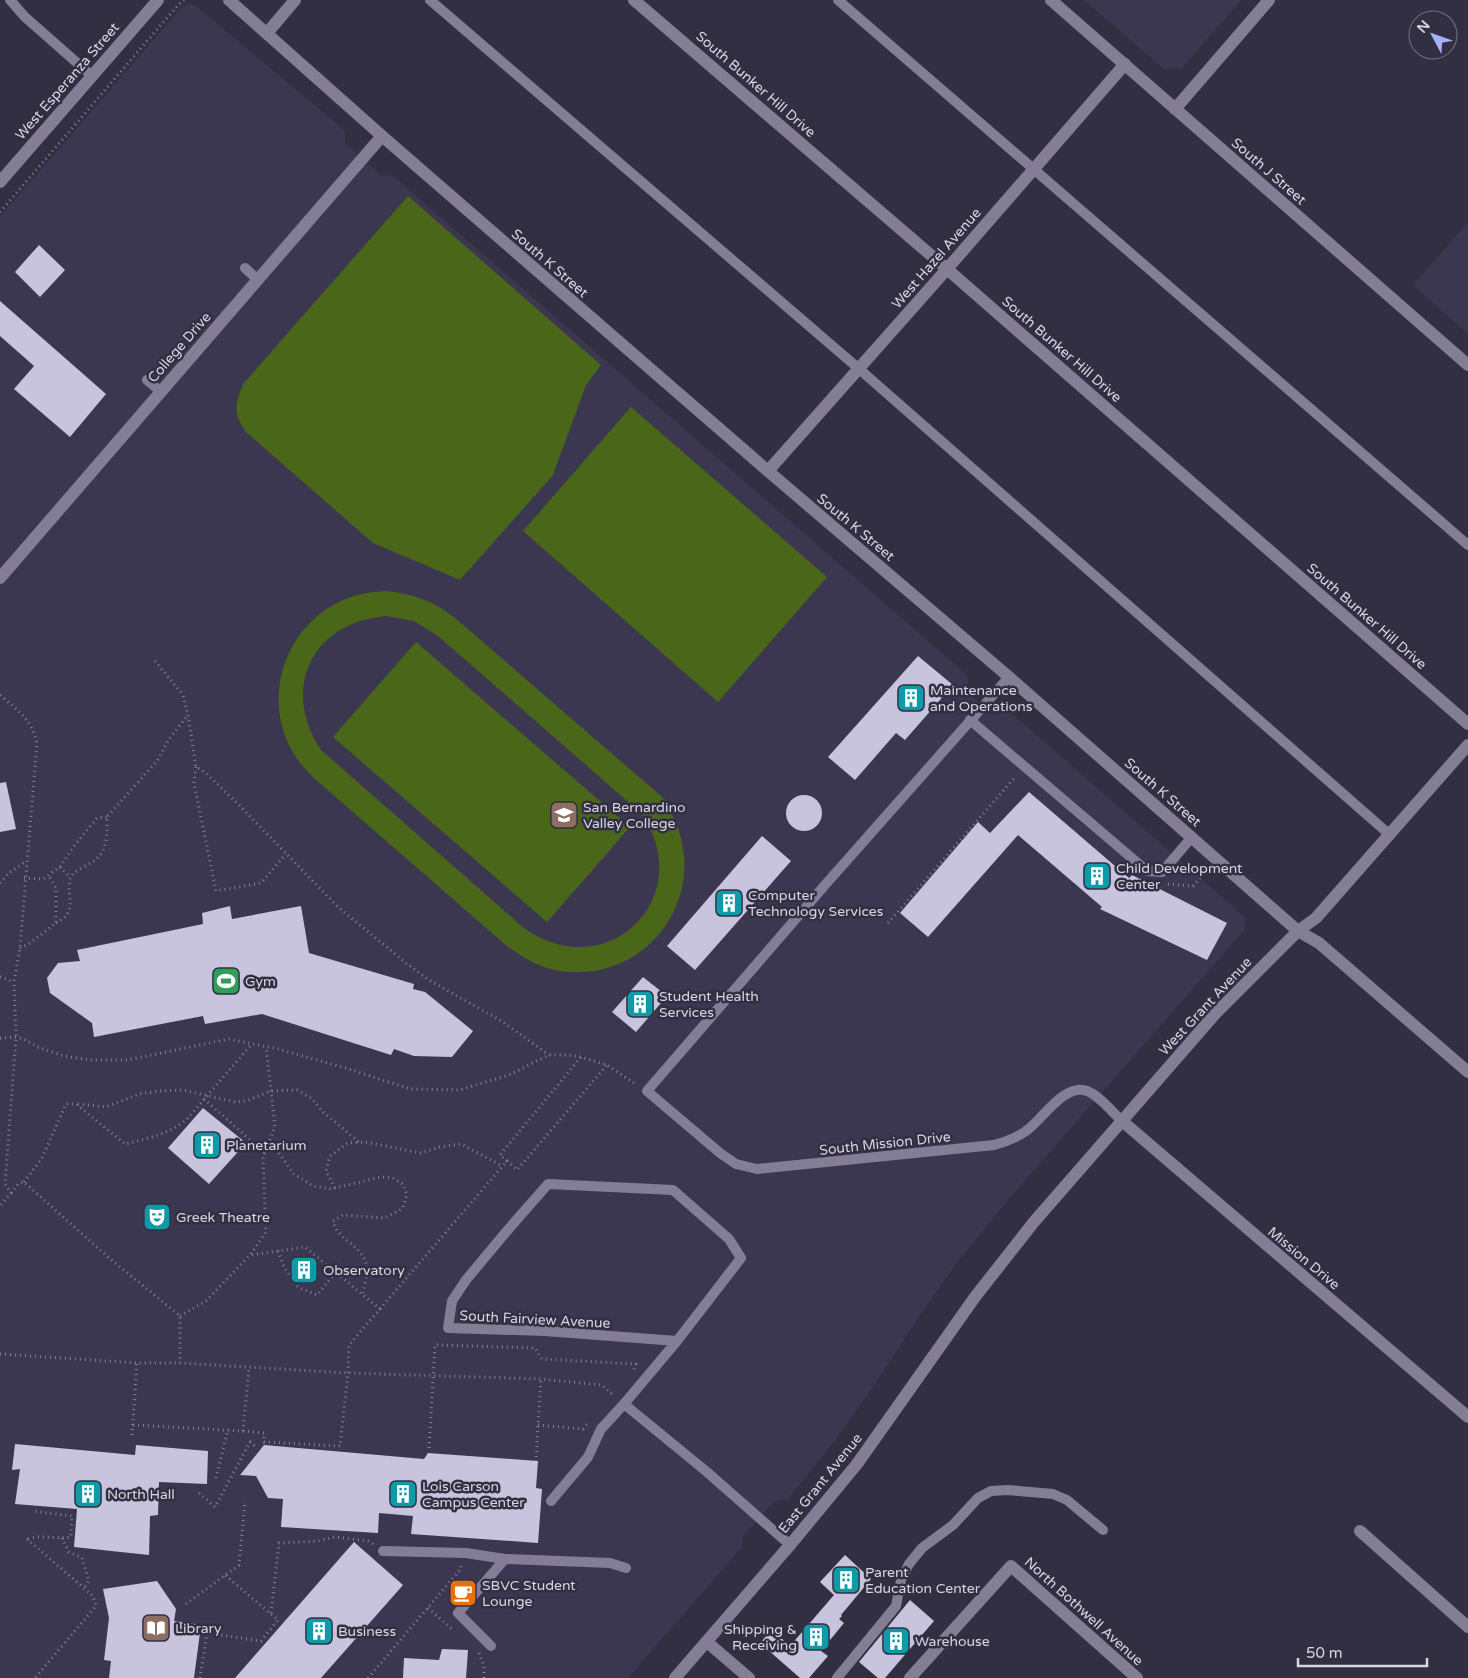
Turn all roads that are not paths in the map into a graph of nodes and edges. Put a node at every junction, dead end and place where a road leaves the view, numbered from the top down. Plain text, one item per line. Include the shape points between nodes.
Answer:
1 (10, 0) edge
2 (158, 0) edge
3 (229, 0) edge
4 (295, 0) edge
5 (430, 0) edge
6 (634, 0) edge
7 (838, 0) edge
8 (1051, 0) edge
9 (1269, 0) edge
10 (267, 33) junction
11 (1125, 64) junction
12 (92, 76) junction
13 (1175, 109) junction
14 (382, 136) junction
15 (1033, 168) junction
16 (0, 182) edge
17 (244, 268) dead end
18 (947, 269) junction
19 (257, 280) junction
20 (1468, 364) edge
21 (858, 368) junction
22 (147, 380) dead end
23 (160, 391) junction
24 (768, 472) junction
25 (1468, 545) edge
26 (0, 578) edge
27 (1009, 677) junction
28 (970, 720) junction
29 (1468, 724) edge
30 (1468, 745) edge
31 (1390, 835) junction
32 (1192, 838) junction
33 (1298, 931) junction
34 (1468, 1072) edge
35 (1122, 1122) junction
36 (975, 1297) joint
37 (677, 1341) junction
38 (624, 1404) junction
39 (1468, 1417) edge
40 (551, 1501) dead end
41 (1103, 1530) dead end
42 (1360, 1531) dead end
43 (790, 1545) junction
44 (382, 1551) road end
45 (505, 1559) junction
46 (626, 1568) dead end
47 (1468, 1627) edge
48 (707, 1642) junction
49 (491, 1646) dead end
50 (676, 1678) edge
51 (749, 1678) edge
52 (837, 1678) edge
53 (910, 1678) edge
54 (1137, 1678) edge

1 - 12 lane
2 - 12 street, West Esperanza Street
3 - 10 street, South K Street
4 - 10 street
5 - 21 lane
6 - 18 street, South Bunker Hill Drive
7 - 15 lane
8 - 11 street, South J Street
9 - 13 street
10 - 14 street, South K Street
11 - 13 street, South J Street
11 - 15 street, West Hazel Avenue
12 - 16 street, West Esperanza Street
13 - 20 street, South J Street
14 - 19 street, College Drive
14 - 24 street, South K Street
15 - 18 street, West Hazel Avenue
15 - 25 lane
17 - 19 lane
18 - 21 street, West Hazel Avenue
18 - 29 street, South Bunker Hill Drive
19 - 23 street, College Drive
21 - 24 street, West Hazel Avenue
21 - 31 lane
22 - 23 lane
23 - 26 street, College Drive
24 - 27 street, South K Street
27 - 28 lane
27 - 32 street, South K Street
28 - 32 lane via 1147,871 1162,872
28 - 35 lane, South Mission Drive via 647,1091 720,1153 736,1164 757,1169 994,1145 1025,1132 1053,1104 1074,1090 1094,1094
30 - 31 street, West Grant Avenue
31 - 33 street, West Grant Avenue via 1316,918
32 - 33 street, South K Street
33 - 34 street, South K Street via 1319,943
33 - 35 street, West Grant Avenue via 1215,1014
35 - 36 street, West Grant Avenue via 1033,1222
35 - 39 street, Mission Drive
36 - 43 street, East Grant Avenue via 857,1464
37 - 37 lane, South Fairview Avenue via 741,1258 729,1239 673,1190 548,1184 466,1280 452,1301 448,1328 545,1331
37 - 38 lane, South Fairview Avenue
38 - 40 lane, South Fairview Avenue via 601,1429 588,1457
38 - 43 lane
41 - 52 lane via 1067,1500 1053,1494 1008,1490 991,1491 978,1498 908,1564 896,1606
42 - 47 street
43 - 48 street, East Grant Avenue
44 - 45 lane via 466,1553
45 - 46 lane via 610,1563
45 - 49 lane via 458,1613
48 - 50 street, East Grant Avenue
48 - 51 street
53 - 54 street, North Bothwell Avenue via 1011,1566

